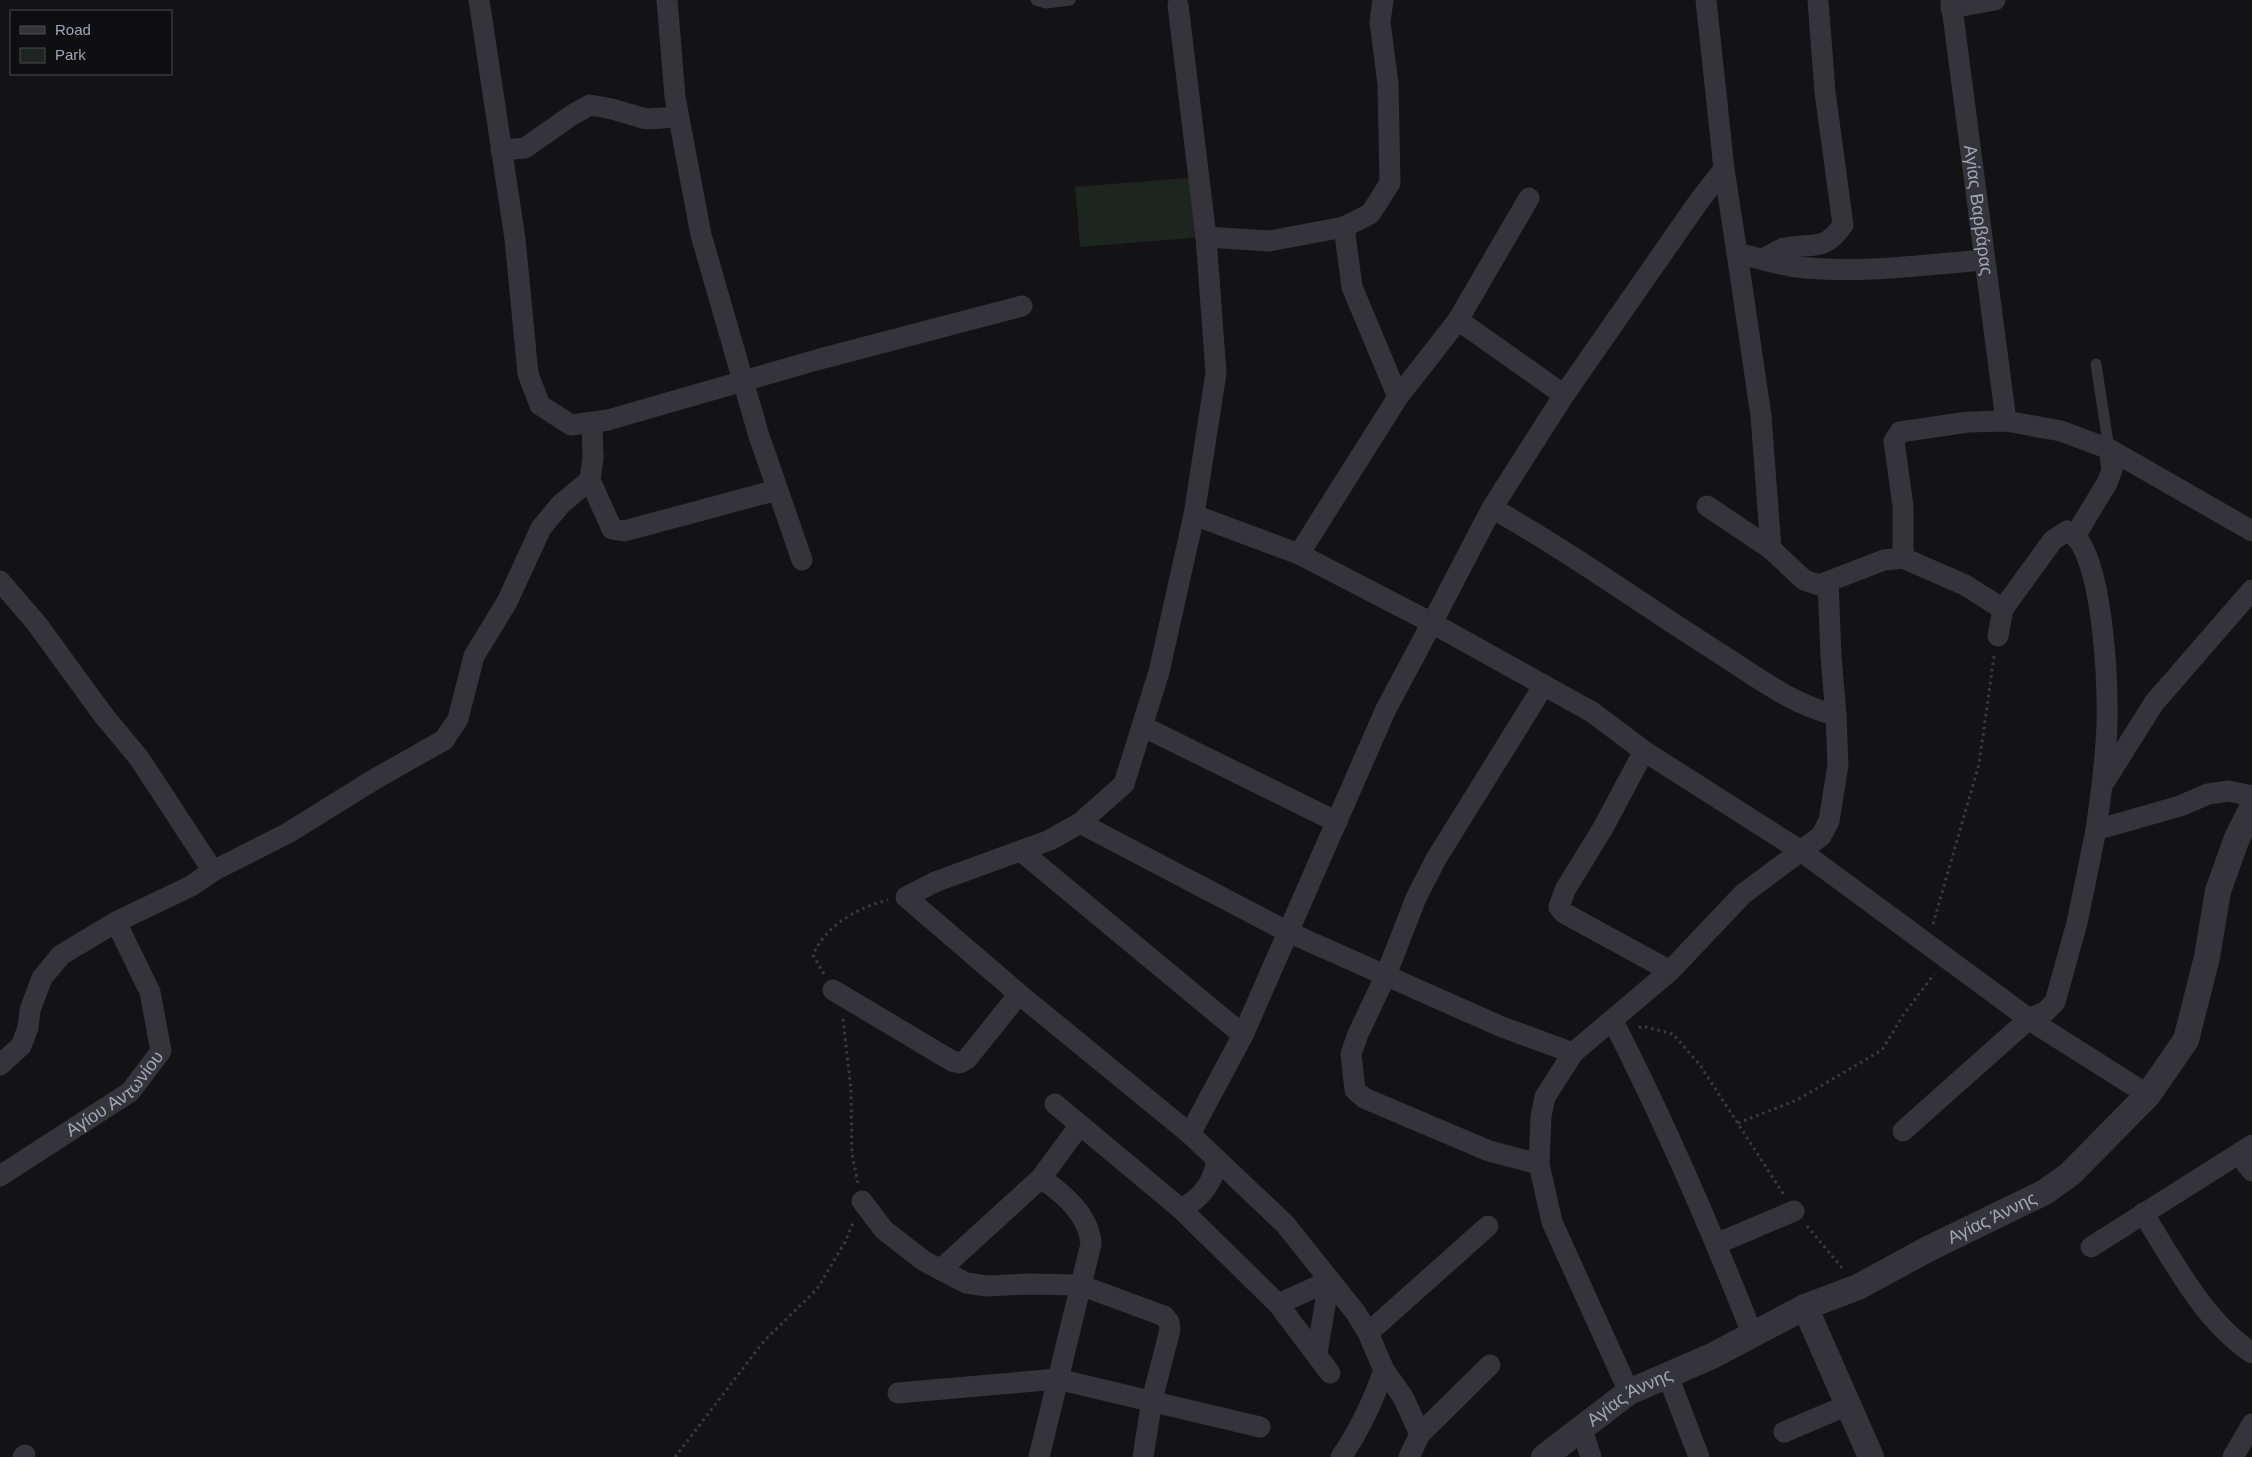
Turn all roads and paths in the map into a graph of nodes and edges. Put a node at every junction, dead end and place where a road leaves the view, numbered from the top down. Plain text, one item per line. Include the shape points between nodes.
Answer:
1 (479, 0) edge
2 (668, 0) edge
3 (1036, 0) edge
4 (1070, 0) edge
5 (1382, 0) edge
6 (1706, 0) edge
7 (1818, 0) edge
8 (1995, 0) edge
9 (1951, 4) edge
10 (1178, 5) dead end
11 (678, 118) junction
12 (501, 150) junction
13 (1724, 169) junction
14 (1528, 198) dead end
15 (1344, 227) junction
16 (1206, 237) junction
17 (1737, 253) junction
18 (1763, 259) junction
19 (1984, 260) junction
20 (1022, 306) dead end
21 (1458, 320) junction
22 (2096, 364) dead end
23 (744, 381) junction
24 (1564, 395) junction
25 (1398, 397) junction
26 (2006, 421) junction
27 (592, 423) junction
28 (2109, 448) junction
29 (590, 480) junction
30 (778, 490) junction
31 (1707, 506) dead end
32 (1492, 508) junction
33 (1194, 515) junction
34 (2252, 531) edge
35 (2075, 536) junction
36 (1771, 549) junction
37 (1299, 554) junction
38 (1903, 558) junction
39 (802, 560) dead end
40 (0, 582) edge
41 (1828, 582) junction
42 (2252, 590) edge
43 (2004, 608) junction
44 (1432, 623) junction
45 (1998, 636) joint
46 (1544, 685) junction
47 (1836, 715) junction
48 (1142, 726) junction
49 (1644, 751) junction
50 (2102, 785) junction
51 (2252, 796) edge
52 (2252, 808) edge
53 (1336, 822) junction
54 (1080, 823) junction
55 (2096, 830) junction
56 (1021, 851) junction
57 (1801, 851) junction
58 (213, 871) junction
59 (906, 896) junction
60 (116, 922) junction
61 (1288, 932) junction
62 (1924, 940) junction
63 (1946, 958) junction
64 (1670, 971) junction
65 (1386, 976) junction
66 (833, 990) junction
67 (1019, 994) junction
68 (2030, 1018) junction
69 (1616, 1028) junction
70 (1243, 1035) junction
71 (1574, 1053) junction
72 (0, 1065) edge
73 (2148, 1095) junction
74 (1055, 1104) dead end
75 (1738, 1123) junction
76 (1080, 1126) junction
77 (1903, 1131) dead end
78 (1190, 1134) junction
79 (2246, 1150) edge
80 (1217, 1160) junction
81 (1539, 1164) junction
82 (2252, 1171) edge
83 (0, 1176) edge
84 (1042, 1178) junction
85 (862, 1202) junction
86 (1180, 1209) junction
87 (1794, 1211) junction
88 (2142, 1213) junction
89 (1488, 1226) dead end
90 (1716, 1244) junction
91 (2091, 1247) dead end
92 (940, 1270) junction
93 (1329, 1281) junction
94 (1080, 1284) junction
95 (1858, 1287) junction
96 (1278, 1304) junction
97 (1805, 1307) junction
98 (1368, 1333) junction
99 (1753, 1336) junction
100 (1317, 1352) junction
101 (2252, 1353) edge
102 (1490, 1365) dead end
103 (1384, 1370) junction
104 (1330, 1373) dead end
105 (1668, 1376) junction
106 (1057, 1379) junction
107 (1629, 1392) junction
108 (898, 1393) dead end
109 (1152, 1400) junction
110 (1848, 1405) junction
111 (2252, 1424) edge
112 (1260, 1427) dead end
113 (1581, 1428) junction
114 (1784, 1432) dead end
115 (1420, 1434) junction
116 (675, 1457) edge
117 (1039, 1457) edge
118 (1143, 1457) edge
119 (1341, 1457) edge
120 (1409, 1457) edge
121 (1544, 1457) edge
122 (1592, 1457) edge
123 (1699, 1457) edge
124 (1871, 1457) edge
125 (2233, 1457) edge

1 - 12 street
2 - 11 street
3 - 4 lane via 1046,4
5 - 15 street via 1380,22 1388,84 1390,183 1370,214
6 - 13 street
7 - 18 street via 1825,92 1844,225 1833,239 1817,246 1784,248
8 - 9 street
9 - 19 street, Αγίας Βαρβάρας
10 - 16 street
11 - 12 street via 646,119 590,105 525,148
11 - 23 street via 700,235
12 - 27 street via 515,239 528,374 540,405 571,425
13 - 17 street
13 - 24 street
14 - 21 street
15 - 16 street via 1269,241
15 - 25 street via 1352,288
16 - 33 street via 1216,373
17 - 18 street
17 - 36 street via 1761,416
18 - 19 street via 1796,267 1875,269
19 - 26 street, Αγίας Βαρβάρας
20 - 23 street
21 - 24 street
21 - 25 street
22 - 28 lane
23 - 27 street
23 - 30 street
24 - 32 street
25 - 37 street
26 - 28 street via 2061,431
26 - 38 street via 1968,422 1900,432 1896,436 1904,531
27 - 29 street
28 - 34 street
28 - 35 street via 2112,470 2107,483
29 - 30 street via 612,529 624,531
29 - 58 street via 561,504 541,528 507,602 474,656 458,719 444,740 288,833
30 - 39 street
31 - 36 street
32 - 44 street
32 - 47 street via 1540,535 1772,687
33 - 37 street
33 - 48 street via 1159,672
35 - 43 street via 2067,532 2053,540
35 - 50 street via 2090,562 2104,637 2107,723
36 - 41 street via 1804,580 1819,585
37 - 44 street
38 - 41 street via 1884,560
38 - 43 street via 1965,585
40 - 58 street via 37,624 139,758
41 - 47 street
42 - 50 street via 2154,703
43 - 45 street
44 - 46 street
44 - 53 street via 1386,709
45 - 62 path via 1979,764 1932,926
46 - 49 street via 1592,712
46 - 65 street via 1436,859 1416,898
47 - 57 street via 1838,765 1829,821 1821,836
48 - 53 street
48 - 54 street via 1124,784
49 - 57 street
49 - 64 street via 1604,828 1565,890 1559,907 1564,913
50 - 55 street
51 - 55 street via 2229,791 2208,794 2180,806
52 - 73 street, Αγίας Άννης via 2237,838 2218,891 2207,957 2186,1040
53 - 61 street
54 - 56 street
54 - 61 street
55 - 68 street via 2077,923 2055,1002 2045,1012
56 - 59 street
56 - 70 street
57 - 62 street
57 - 64 street via 1743,894
58 - 60 street via 191,886
59 - 66 path via 845,918 818,944 813,955
59 - 67 street
60 - 72 street via 61,955 42,978 21,1046
60 - 83 street, Αγίου Αντωνίου via 150,992 161,1051 130,1092
61 - 65 street
61 - 70 street
62 - 63 street
63 - 68 street
63 - 75 path via 1882,1050 1798,1100
64 - 69 street
65 - 71 street via 1502,1027
65 - 81 street via 1352,1054 1356,1090 1364,1098 1457,1139 1514,1159
66 - 67 street via 960,1063 967,1059
66 - 85 path via 842,1010 851,1090 852,1154
67 - 78 street
68 - 73 street
68 - 77 street
69 - 71 street
69 - 75 path via 1642,1026 1673,1034 1700,1065
69 - 90 street via 1674,1147
70 - 78 street
71 - 81 street via 1545,1097
73 - 95 street, Αγίας Άννης via 2070,1174 2045,1192
74 - 76 street
75 - 87 path
76 - 84 street
76 - 86 street
78 - 80 street
79 - 82 street
79 - 88 street
80 - 86 street via 1214,1177 1206,1190 1193,1203
80 - 93 street via 1285,1224
81 - 107 street via 1552,1222
84 - 92 street
84 - 94 street via 1065,1197 1090,1232 1091,1252
85 - 92 street via 884,1230
85 - 116 path via 845,1242 817,1288 764,1340
86 - 96 street
87 - 90 street
87 - 95 path
88 - 91 street
88 - 101 street via 2204,1306 2232,1340
89 - 98 street
90 - 99 street
92 - 94 street via 966,1283 988,1286
93 - 96 street
93 - 98 street
93 - 100 street
94 - 106 street
94 - 109 street via 1164,1316 1169,1322 1170,1330
95 - 97 street, Αγίας Άννης
96 - 100 street
97 - 99 street, Αγίας Άννης
97 - 110 street
98 - 103 street
99 - 105 street, Αγίας Άννης
100 - 104 street
102 - 115 street
103 - 115 street via 1403,1397
103 - 119 street via 1359,1428
105 - 107 street, Αγίας Άννης
105 - 123 street
106 - 108 street
106 - 109 street
106 - 117 street
107 - 113 street, Αγίας Άννης
109 - 112 street
109 - 118 street
110 - 114 street
110 - 124 street
111 - 125 street
113 - 121 street, Αγίας Άννης
113 - 122 street
115 - 120 street

